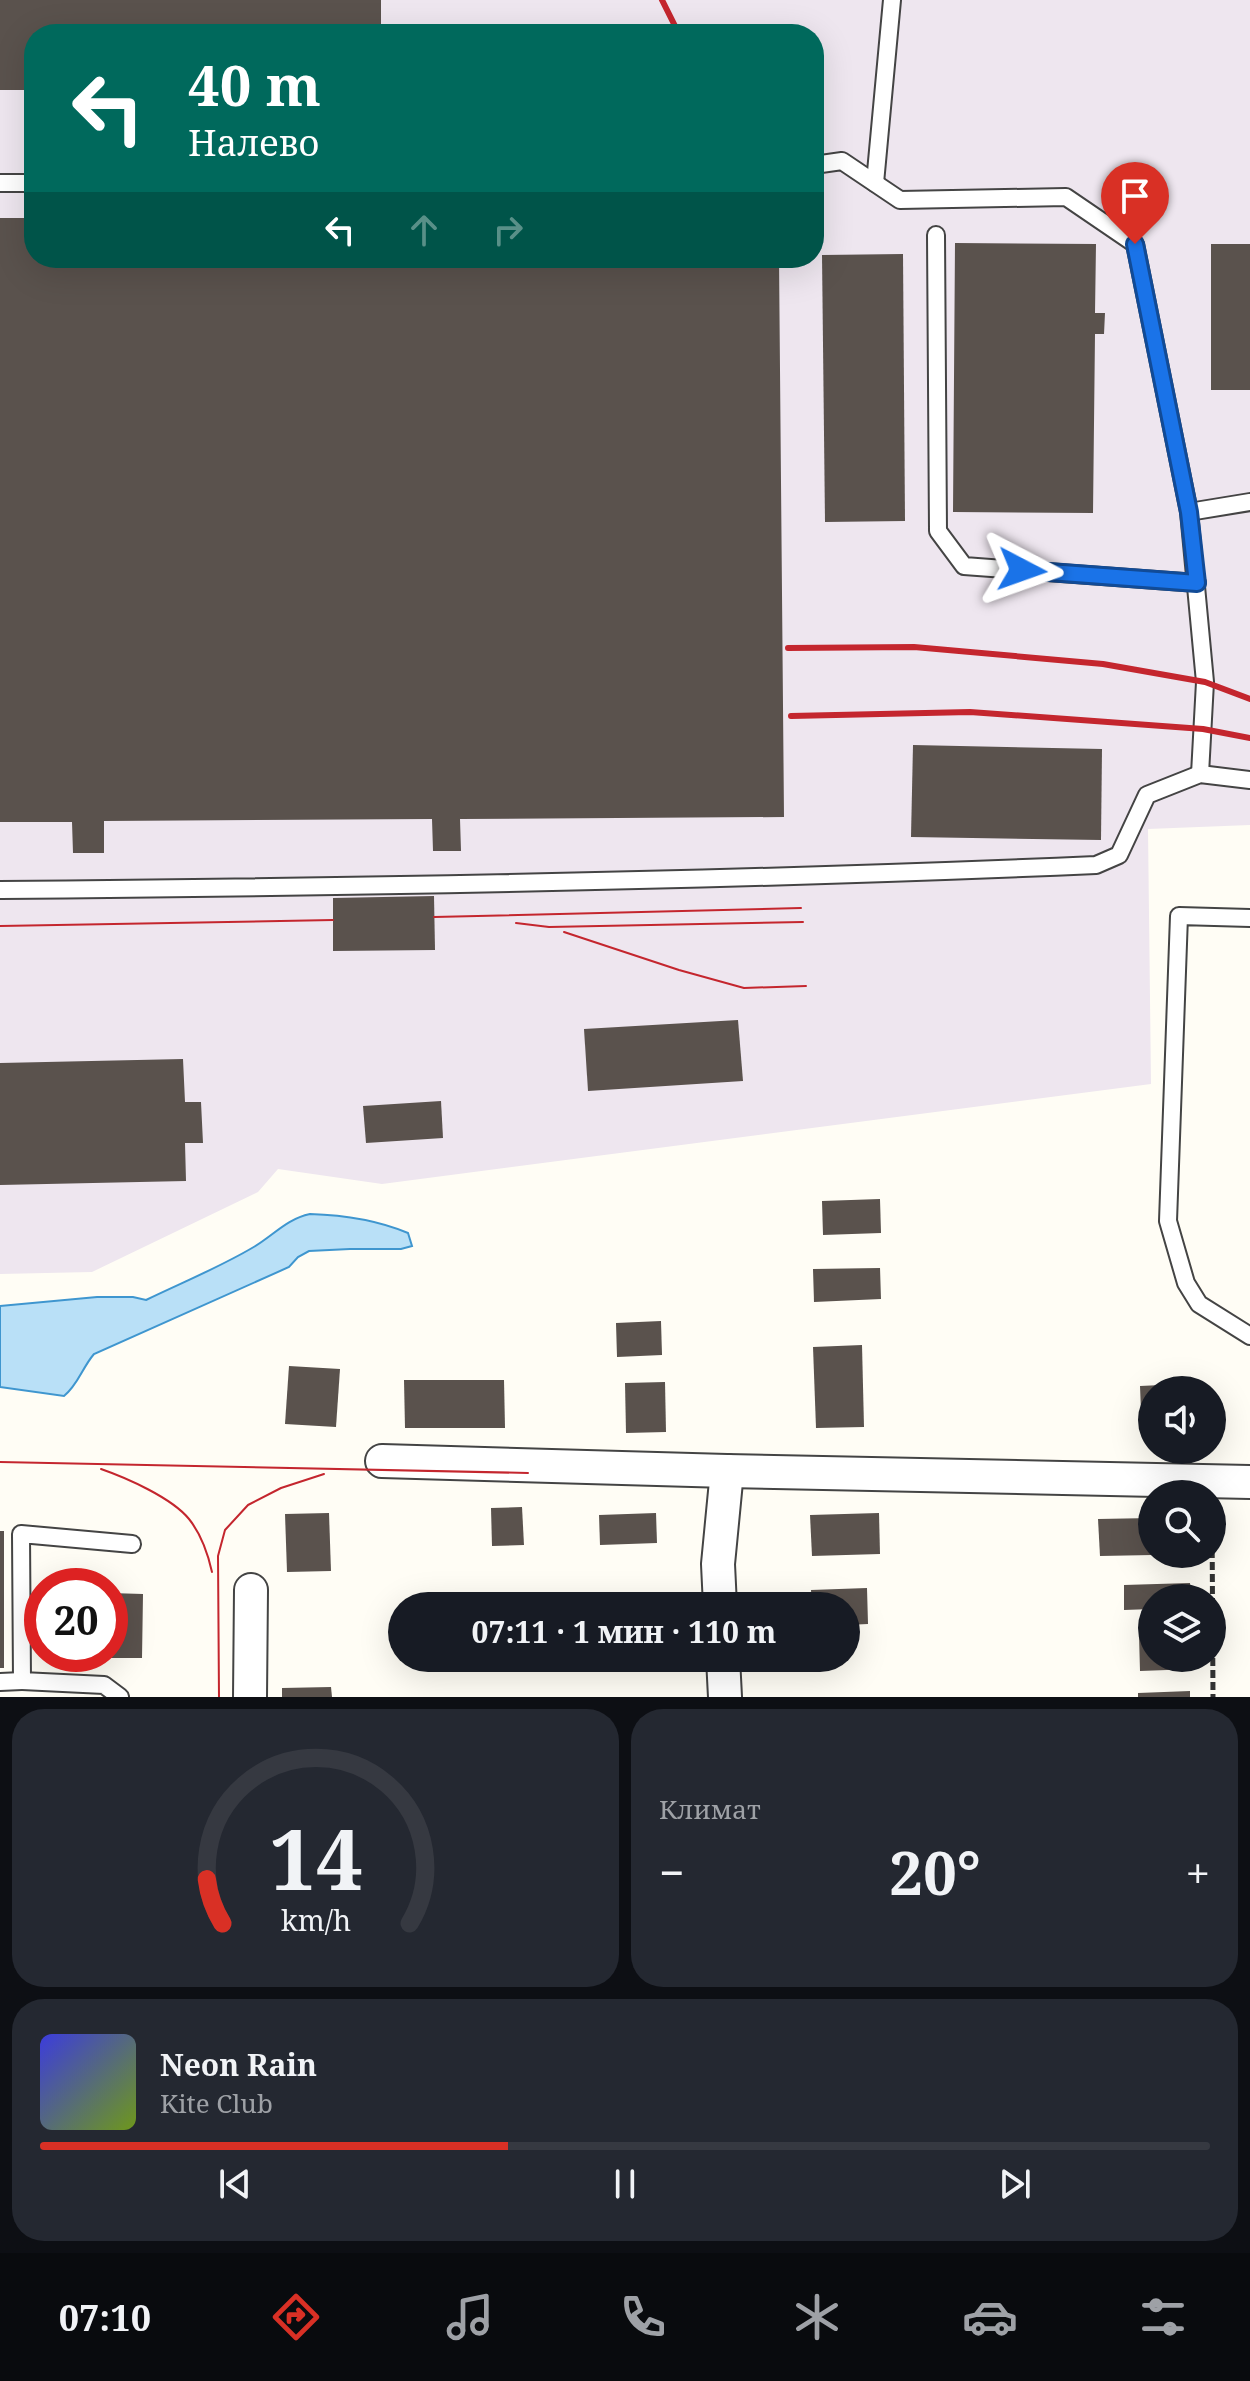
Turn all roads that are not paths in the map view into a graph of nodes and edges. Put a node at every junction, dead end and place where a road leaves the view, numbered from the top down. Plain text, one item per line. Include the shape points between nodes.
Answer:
1 (892, 0) edge
2 (824, 164) edge
3 (0, 183) edge
4 (24, 183) edge
5 (875, 183) junction
6 (936, 235) dead end
7 (1250, 502) edge
8 (1189, 512) junction
9 (1197, 583) junction
10 (1200, 774) junction
11 (1250, 780) edge
12 (0, 890) edge
13 (1250, 918) edge
14 (1250, 1336) edge
15 (382, 1461) dead end
16 (727, 1471) junction
17 (1250, 1482) edge
18 (132, 1544) dead end
19 (251, 1590) dead end
20 (719, 1592) edge
21 (724, 1672) edge
22 (22, 1681) junction
23 (0, 1682) edge
24 (120, 1697) edge
25 (250, 1697) edge
26 (725, 1697) edge

1 - 5 lane
2 - 5 lane via 842,161
3 - 4 lane
5 - 8 lane via 900,200 1066,197 1135,244
6 - 9 lane via 938,531 964,566
7 - 8 lane
8 - 9 lane
9 - 10 lane via 1205,682
10 - 11 lane
10 - 12 lane via 1147,795 1119,855 1096,865 501,885
13 - 14 lane via 1179,916 1168,1221 1186,1283 1199,1304
15 - 16 street
16 - 17 street
16 - 20 street
18 - 22 lane via 21,1534
19 - 25 street
21 - 26 street
22 - 23 lane
22 - 24 lane via 104,1685

